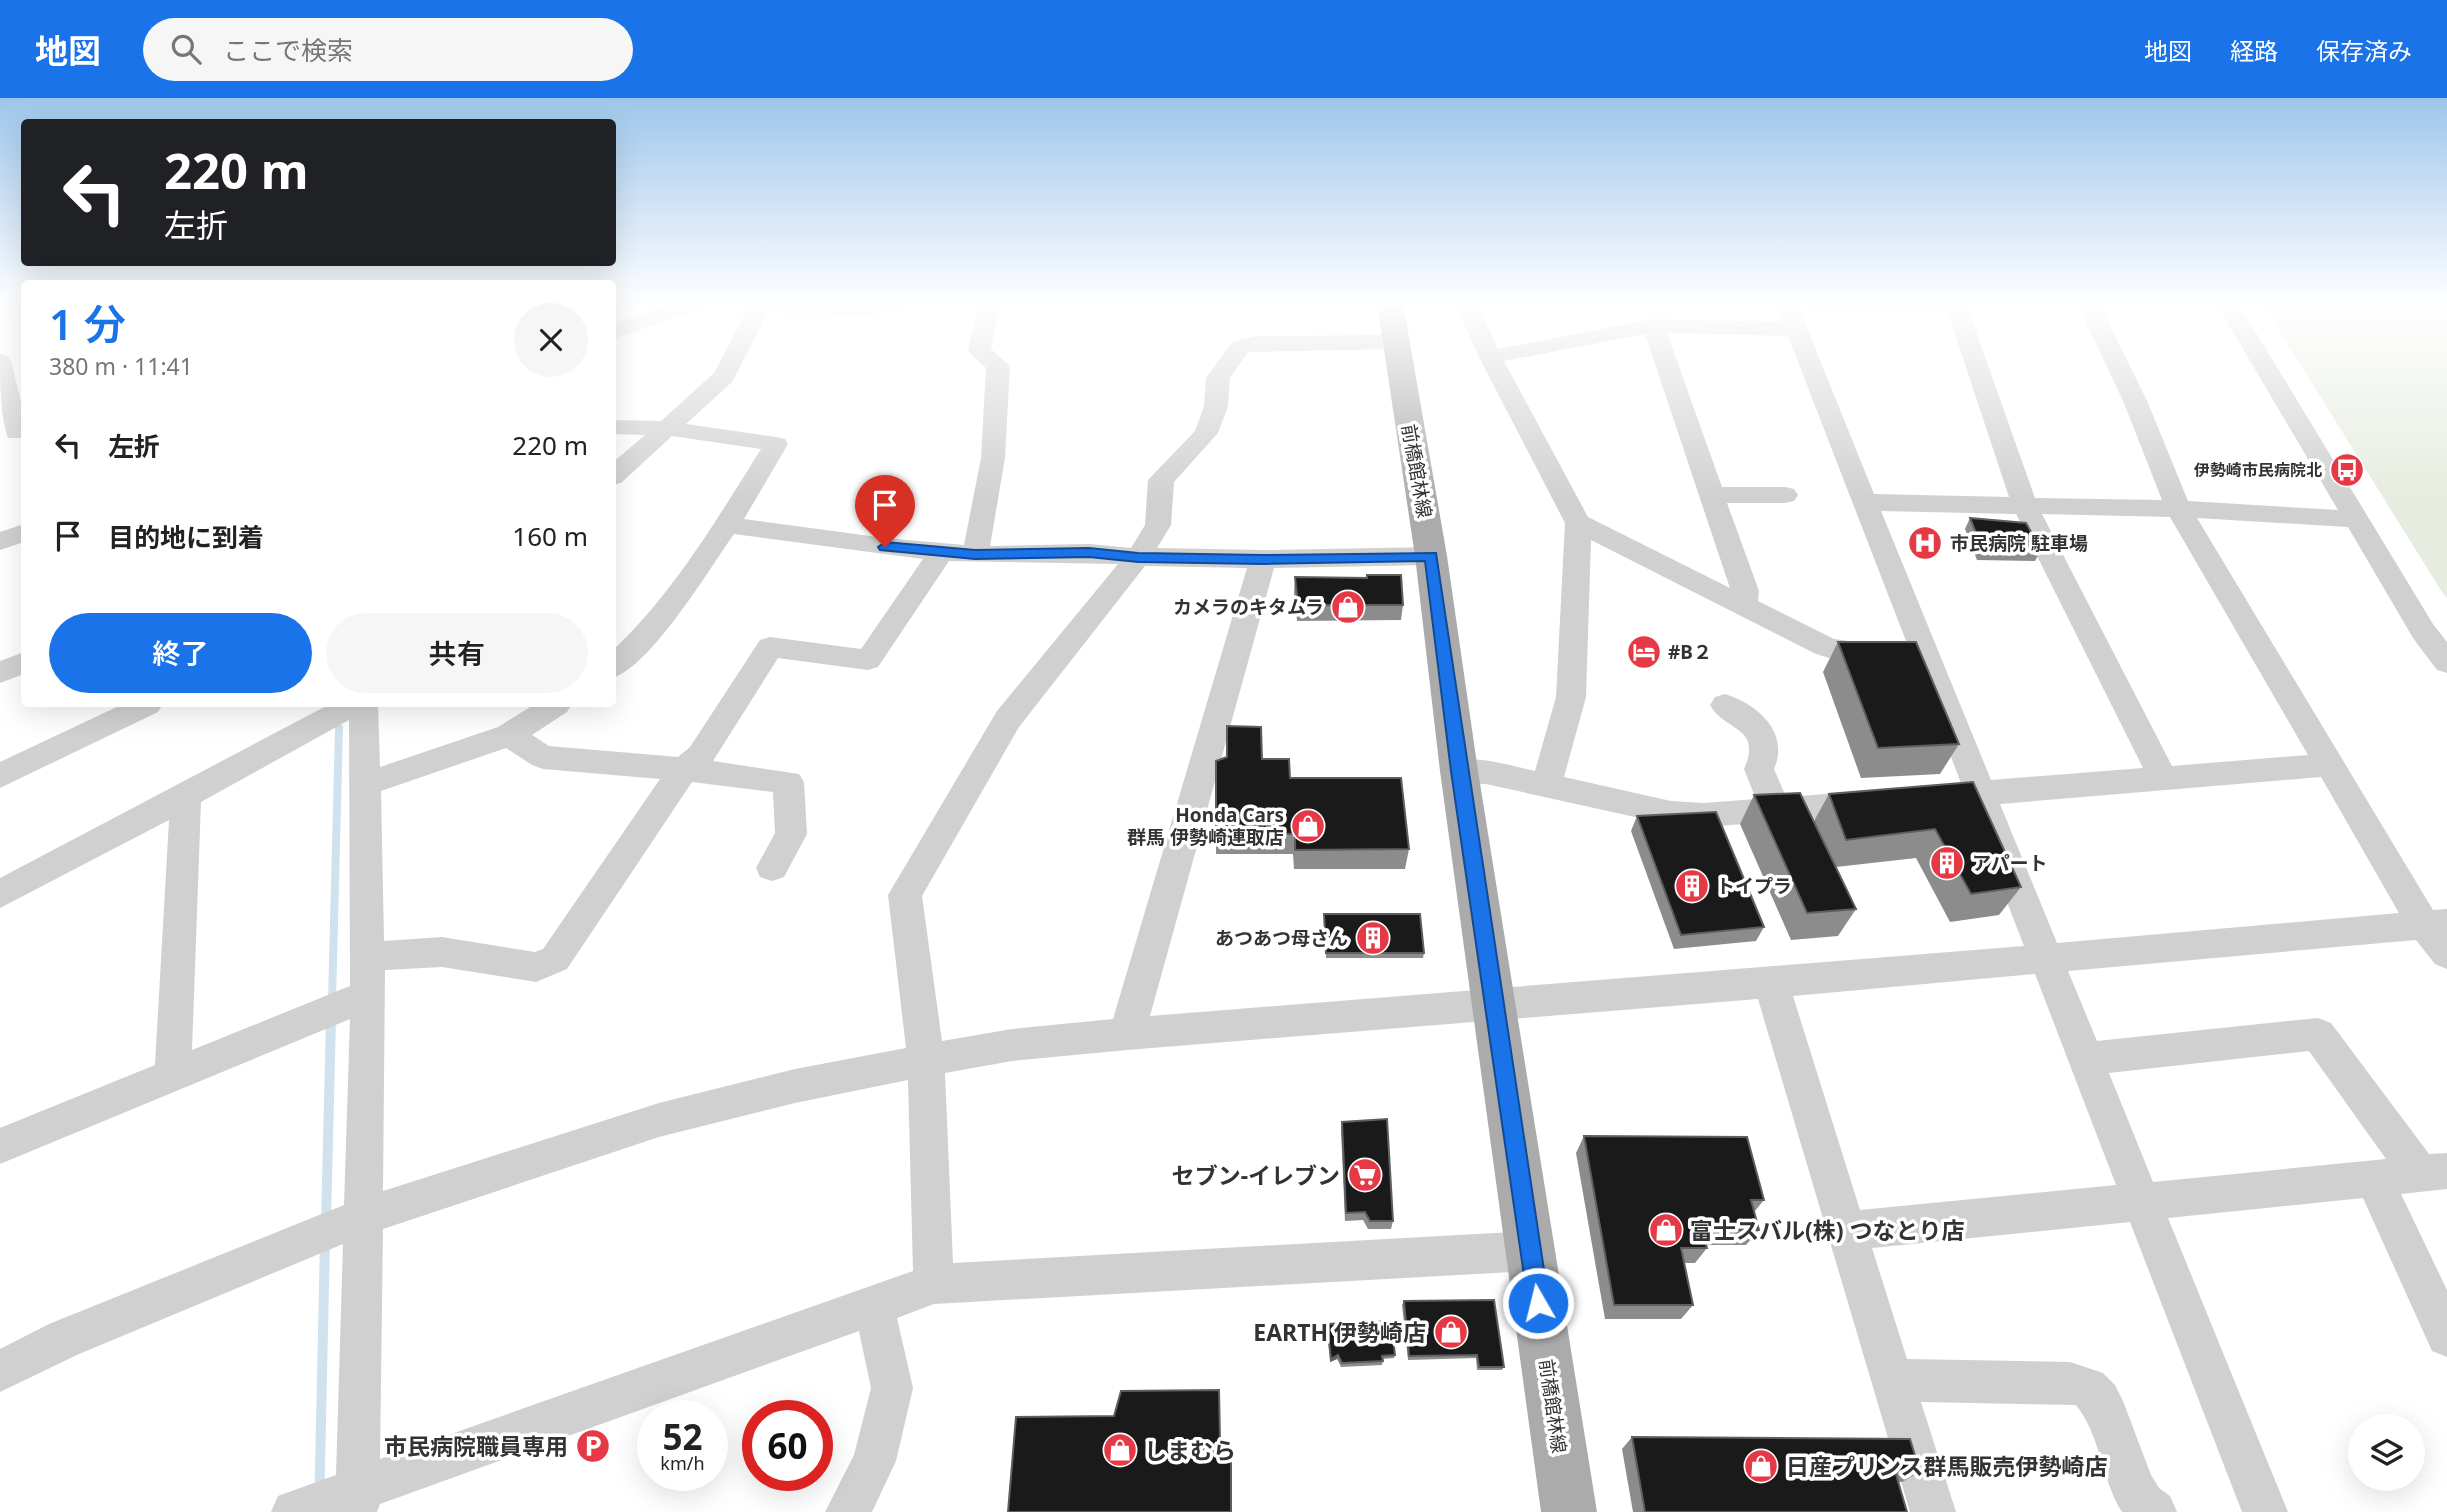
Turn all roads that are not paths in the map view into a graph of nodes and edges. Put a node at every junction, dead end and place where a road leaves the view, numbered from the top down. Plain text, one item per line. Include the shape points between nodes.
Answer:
1 (2, 369) edge
2 (728, 369) edge
3 (998, 369) edge
4 (1225, 369) edge
5 (1401, 369) edge
6 (1496, 369) edge
7 (1668, 369) edge
8 (1811, 369) edge
9 (1978, 369) edge
10 (2120, 369) edge
11 (2266, 369) edge
12 (616, 426) edge
13 (667, 428) junction
14 (14, 434) edge
15 (616, 473) edge
16 (1711, 495) junction
17 (1785, 495) dead end
18 (1863, 502) junction
19 (2024, 504) junction
20 (2178, 509) junction
21 (21, 517) edge
22 (2356, 519) junction
23 (1578, 523) junction
24 (0, 524) edge
25 (727, 525) junction
26 (21, 534) edge
27 (0, 541) edge
28 (942, 552) junction
29 (975, 555) junction
30 (1431, 556) junction
31 (1138, 557) junction
32 (1263, 559) junction
33 (1744, 604) junction
34 (1924, 654) junction
35 (21, 663) edge
36 (2447, 663) edge
37 (616, 664) edge
38 (0, 673) edge
39 (1725, 705) dead end
40 (142, 707) edge
41 (349, 707) edge
42 (364, 707) edge
43 (552, 707) edge
44 (509, 735) junction
45 (2330, 765) junction
46 (684, 769) junction
47 (1459, 771) junction
48 (0, 776) edge
49 (2164, 780) junction
50 (1547, 783) junction
51 (366, 784) junction
52 (1979, 793) junction
53 (186, 796) junction
54 (1764, 811) junction
55 (772, 868) dead end
56 (0, 894) edge
57 (2436, 924) edge
58 (2447, 954) edge
59 (2045, 958) junction
60 (368, 977) junction
61 (1771, 984) junction
62 (1494, 1006) junction
63 (1127, 1034) junction
64 (2085, 1059) junction
65 (926, 1060) junction
66 (173, 1075) junction
67 (0, 1146) edge
68 (2433, 1172) edge
69 (2375, 1180) junction
70 (2144, 1201) junction
71 (364, 1216) junction
72 (1848, 1231) junction
73 (1531, 1251) junction
74 (934, 1284) junction
75 (874, 1306) junction
76 (2447, 1336) edge
77 (0, 1371) edge
78 (1893, 1380) junction
79 (358, 1501) edge
80 (294, 1512) edge
81 (848, 1512) edge
82 (1569, 1512) edge
83 (1933, 1512) edge
84 (2154, 1512) edge
85 (2265, 1512) edge

1 - 14 street
2 - 13 street
3 - 29 street via 993,458
4 - 31 street via 1218,379 1216,405 1206,433 1161,480 1158,525
5 - 30 main road, 前橋館林線
6 - 23 street
7 - 16 street
8 - 18 street
9 - 19 street
10 - 20 street
11 - 22 street
12 - 13 street
13 - 15 street
13 - 25 street via 776,444
16 - 17 street
16 - 33 street via 1745,591
18 - 19 street
18 - 34 street
19 - 20 street
19 - 49 street
20 - 22 street
20 - 45 street
21 - 24 street
22 - 36 street
23 - 33 street
23 - 50 street via 1571,696
25 - 28 street
25 - 37 street via 649,633
26 - 27 street
28 - 29 street
28 - 46 street via 868,660 769,647 701,755
29 - 31 street
30 - 32 street
30 - 47 main road, 前橋館林線
31 - 32 street
31 - 65 street via 1008,719 905,895
32 - 63 street
33 - 34 street via 1838,651
34 - 52 street
35 - 38 street
39 - 54 street via 1741,713 1754,728 1743,762
40 - 48 street
41 - 53 street
42 - 51 street
43 - 44 street
44 - 46 street via 543,757
44 - 51 street
45 - 49 street
45 - 57 street
46 - 55 street via 788,782 791,834
46 - 60 street via 555,958 536,967 442,952 389,954
47 - 50 street
47 - 62 main road, 前橋館林線
49 - 52 street
50 - 54 street via 1671,813
51 - 60 street
52 - 54 street
52 - 59 street
53 - 56 street
53 - 66 street
57 - 58 street
57 - 59 street
59 - 61 street
59 - 64 street
60 - 66 street
60 - 71 street
61 - 62 street
61 - 72 street
62 - 63 street
62 - 73 main road, 前橋館林線
63 - 65 street via 1012,1045
64 - 68 street via 2318,1034
64 - 70 street
65 - 71 street via 659,1120
65 - 74 street
66 - 67 street
68 - 69 street
69 - 70 street
69 - 76 street
70 - 72 street
70 - 85 street
71 - 77 street via 64,1339
71 - 79 street
72 - 78 street
73 - 74 street
73 - 82 main road, 前橋館林線
74 - 75 street
75 - 79 street
75 - 81 street via 892,1388 874,1461
78 - 83 street
78 - 84 street via 2088,1387 2101,1401 2137,1495
79 - 80 street

